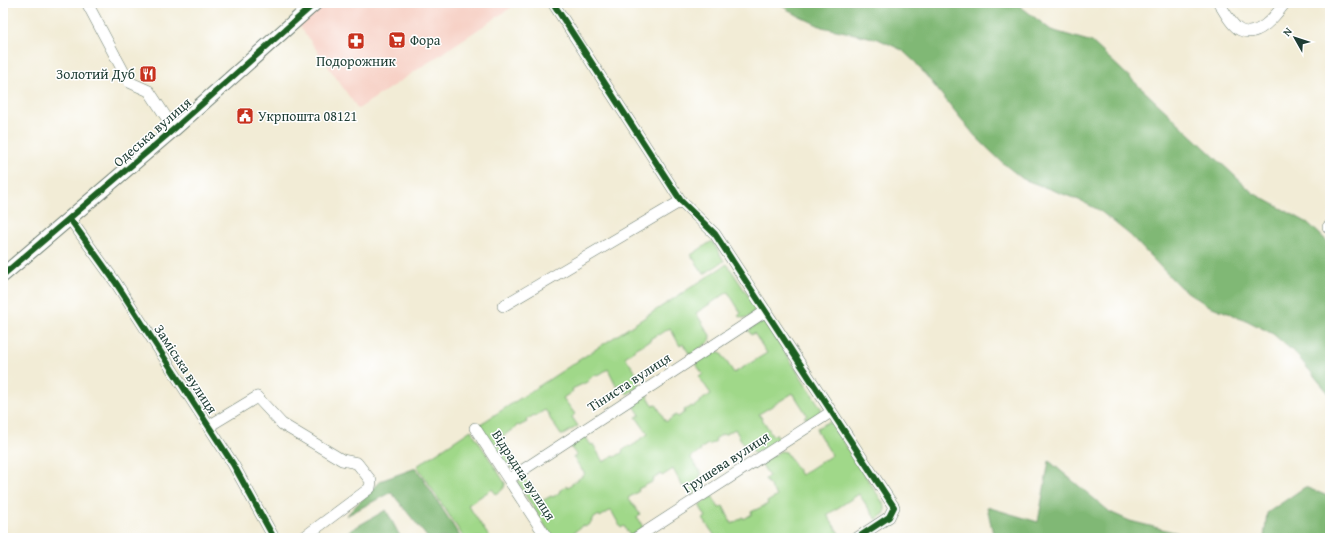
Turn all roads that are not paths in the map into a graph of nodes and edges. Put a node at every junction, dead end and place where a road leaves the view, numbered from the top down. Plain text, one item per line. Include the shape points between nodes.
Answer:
1 (87, 3) edge
2 (315, 3) edge
3 (553, 3) edge
4 (1219, 3) edge
5 (1284, 3) edge
6 (174, 129) junction
7 (681, 201) junction
8 (70, 219) junction
9 (3, 275) edge
10 (504, 306) dead end
11 (766, 311) junction
12 (832, 412) junction
13 (209, 426) junction
14 (475, 428) dead end
15 (509, 479) junction
16 (274, 538) edge
17 (303, 538) edge
18 (547, 538) edge
19 (636, 538) edge
20 (857, 538) edge

1 - 6 street via 130,82 149,91
2 - 6 street, Одеська вулиця
3 - 7 street
4 - 5 street via 1240,30 1248,32 1266,26
6 - 8 street, Одеська вулиця
7 - 10 street
7 - 11 street via 715,234
8 - 9 street, Одеська вулиця
8 - 13 street, Заміська вулиця via 116,283
11 - 12 street
11 - 15 street, Тіниста вулиця
12 - 19 street, Грушева вулиця
12 - 20 street via 894,507 889,517
13 - 16 street, Заміська вулиця via 234,464
13 - 17 street via 257,397 282,424 342,460 357,463 371,481 370,488
14 - 15 street, Відрадна вулиця
15 - 18 street, Відрадна вулиця

